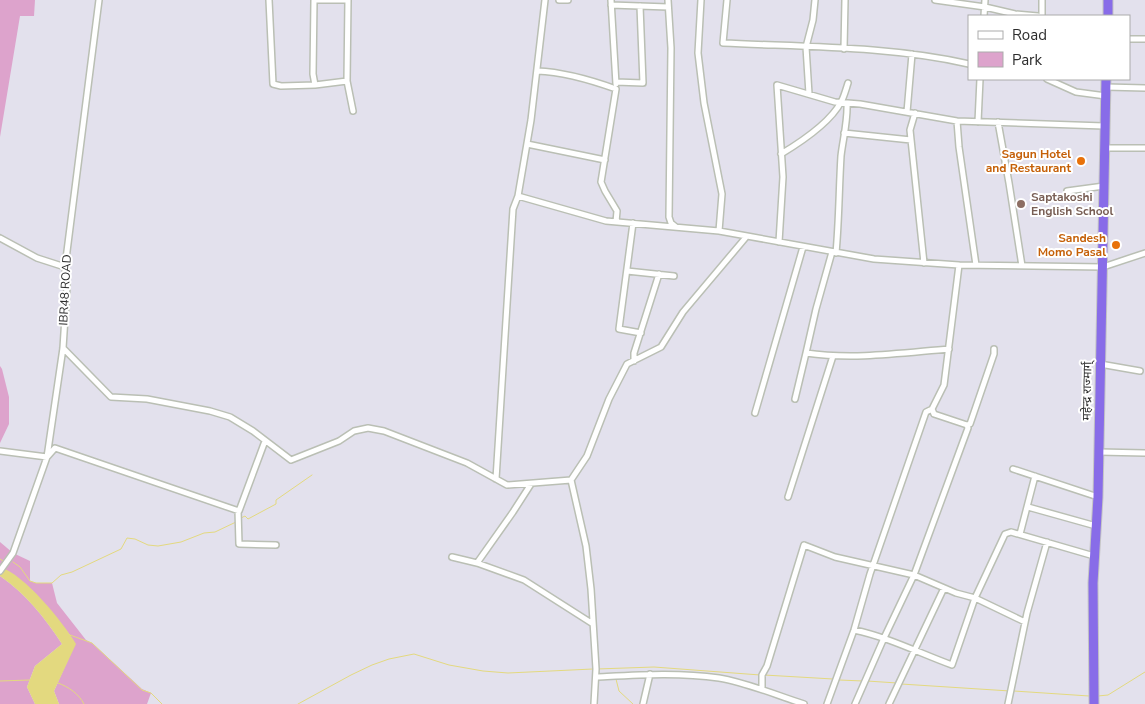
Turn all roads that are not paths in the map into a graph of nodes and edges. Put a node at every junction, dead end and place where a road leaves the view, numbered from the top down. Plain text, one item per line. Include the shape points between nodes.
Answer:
1 (99, 0) edge
2 (269, 0) edge
3 (314, 0) edge
4 (546, 0) edge
5 (559, 0) edge
6 (568, 0) edge
7 (668, 0) edge
8 (701, 0) edge
9 (727, 0) edge
10 (815, 0) edge
11 (846, 0) edge
12 (935, 0) edge
13 (985, 0) edge
14 (1042, 0) edge
15 (1108, 0) edge
16 (946, 1) edge
17 (611, 2) edge
18 (640, 6) junction
19 (668, 7) junction
20 (984, 7) junction
21 (984, 15) edge
22 (1028, 15) edge
23 (1040, 15) edge
24 (1108, 15) edge
25 (1130, 39) edge
26 (1145, 39) edge
27 (806, 47) junction
28 (844, 49) junction
29 (912, 54) junction
30 (968, 64) edge
31 (537, 71) junction
32 (980, 80) edge
33 (1050, 80) edge
34 (347, 81) junction
35 (616, 82) junction
36 (848, 83) dead end
37 (314, 85) junction
38 (1106, 87) edge
39 (1145, 88) edge
40 (616, 89) junction
41 (809, 94) junction
42 (844, 103) junction
43 (353, 111) dead end
44 (907, 112) junction
45 (915, 113) junction
46 (957, 121) junction
47 (978, 122) junction
48 (998, 122) junction
49 (1104, 126) junction
50 (844, 133) junction
51 (911, 140) junction
52 (527, 144) junction
53 (1104, 148) junction
54 (1145, 148) edge
55 (781, 154) junction
56 (605, 160) junction
57 (1104, 186) junction
58 (1067, 191) dead end
59 (518, 196) junction
60 (616, 222) junction
61 (633, 223) junction
62 (676, 228) junction
63 (719, 232) junction
64 (747, 236) junction
65 (0, 238) edge
66 (779, 242) junction
67 (803, 247) junction
68 (834, 253) junction
69 (1145, 253) edge
70 (924, 263) junction
71 (959, 265) junction
72 (976, 265) junction
73 (1022, 266) junction
74 (65, 267) junction
75 (1103, 267) junction
76 (627, 272) junction
77 (659, 274) junction
78 (674, 276) dead end
79 (641, 333) junction
80 (63, 348) junction
81 (994, 348) dead end
82 (949, 349) junction
83 (806, 353) junction
84 (833, 356) junction
85 (634, 361) junction
86 (1100, 364) junction
87 (1140, 371) dead end
88 (795, 399) dead end
89 (932, 409) junction
90 (755, 413) dead end
91 (967, 426) junction
92 (265, 441) junction
93 (0, 451) edge
94 (1098, 452) junction
95 (1145, 453) edge
96 (47, 457) junction
97 (1013, 468) dead end
98 (1035, 476) junction
99 (496, 479) junction
100 (571, 480) junction
101 (531, 484) junction
102 (788, 496) dead end
103 (1098, 497) junction
104 (1028, 506) junction
105 (238, 510) junction
106 (1096, 526) junction
107 (1020, 534) junction
108 (1047, 542) junction
109 (276, 545) dead end
110 (1094, 556) junction
111 (452, 557) dead end
112 (477, 563) junction
113 (873, 566) junction
114 (0, 571) edge
115 (914, 575) junction
116 (944, 588) junction
117 (975, 598) junction
118 (1025, 622) junction
119 (592, 624) junction
120 (854, 630) junction
121 (884, 638) junction
122 (915, 652) junction
123 (650, 674) junction
124 (596, 677) junction
125 (762, 689) junction
126 (594, 704) edge
127 (643, 704) edge
128 (804, 704) edge
129 (827, 704) edge
130 (856, 704) edge
131 (889, 704) edge
132 (1008, 704) edge
133 (1094, 704) edge

1 - 74 street, IBR48 ROAD
2 - 37 street via 273,84
3 - 34 street via 348,0
3 - 37 street
4 - 31 street
5 - 6 street
7 - 19 street
8 - 63 street via 698,53 722,194
9 - 27 street via 723,43
10 - 27 street
11 - 28 street
12 - 16 street
13 - 20 street
14 - 23 street
15 - 24 highway
16 - 20 street
17 - 18 street
17 - 35 street
18 - 19 street
18 - 35 street via 643,83
19 - 62 street via 671,48 669,217
20 - 21 street
20 - 22 street
25 - 26 street
27 - 28 street
27 - 41 street
28 - 29 street
29 - 30 street
29 - 44 street
31 - 40 street via 568,75
31 - 52 street
32 - 47 street
33 - 38 street via 1076,92
34 - 37 street
34 - 43 street
35 - 40 street
36 - 42 street
38 - 39 street
38 - 49 highway, महेन्द्र राज्मार्ग्
40 - 56 street
41 - 42 street
41 - 55 street via 778,85
42 - 44 street
42 - 50 street via 848,115
42 - 55 street via 810,136
44 - 45 street
45 - 46 street
45 - 51 street
46 - 47 street
46 - 72 street
47 - 48 street
48 - 49 street
48 - 73 street
49 - 53 highway, महेन्द्र राज्मार्ग्
50 - 51 street
50 - 68 street
51 - 70 street
52 - 56 street
52 - 59 street
53 - 54 street
53 - 57 highway, महेन्द्र राज्मार्ग्
55 - 66 street
56 - 60 street via 602,182 617,212
57 - 58 street
57 - 75 highway, महेन्द्र राज्मार्ग्
59 - 60 street
59 - 99 street via 512,220
60 - 61 street
61 - 62 street
61 - 76 street
62 - 63 street
63 - 64 street
64 - 66 street
64 - 85 street via 683,312 661,347
65 - 74 street via 37,258
66 - 67 street
67 - 68 street
67 - 90 street
68 - 70 street
68 - 83 street
69 - 75 street
70 - 71 street
71 - 72 street
71 - 82 street
72 - 73 street
73 - 75 street
74 - 80 street, IBR48 ROAD
75 - 86 highway, महेन्द्र राज्मार्ग्
76 - 77 street
76 - 79 street via 619,329
77 - 78 street
77 - 79 street
79 - 85 street
80 - 92 street via 111,398 154,400 230,417
80 - 96 street, IBR48 ROAD
81 - 91 street
82 - 84 street
82 - 89 street via 944,385
83 - 84 street
83 - 88 street
84 - 102 street
85 - 100 street via 627,364 609,399 587,456
86 - 87 street
86 - 94 highway, महेन्द्र राज्मार्ग्
89 - 91 street via 934,414
89 - 113 street via 926,412
91 - 115 street
92 - 99 street via 291,460 339,441 354,431 368,428 384,431 467,463
92 - 105 street
93 - 96 street
94 - 95 street
94 - 103 highway, महेन्द्र राज्मार्ग्
96 - 105 street via 55,448
96 - 114 street, IBR48 ROAD via 13,553
97 - 98 street
98 - 103 street
98 - 104 street
99 - 101 street via 507,485
100 - 101 street
100 - 119 street via 586,546
101 - 112 street
103 - 106 highway, महेन्द्र राज्मार्ग्
104 - 106 street
104 - 107 street
105 - 109 street via 239,544
106 - 110 highway, महेन्द्र राज्मार्ग्
107 - 108 street
107 - 117 street via 1006,534
108 - 110 street
108 - 118 street
110 - 133 highway, महेन्द्र राज्मार्ग्
111 - 112 street
112 - 119 street via 524,580
113 - 115 street
113 - 120 street
113 - 125 street via 804,545 762,675
115 - 116 street
115 - 121 street
116 - 117 street
116 - 122 street
117 - 118 street
117 - 122 street via 952,665
118 - 132 street
119 - 124 street
120 - 121 street
120 - 129 street
121 - 122 street
121 - 130 street
122 - 131 street
123 - 124 street
123 - 125 street via 720,678
123 - 127 street
124 - 126 street
125 - 128 street

